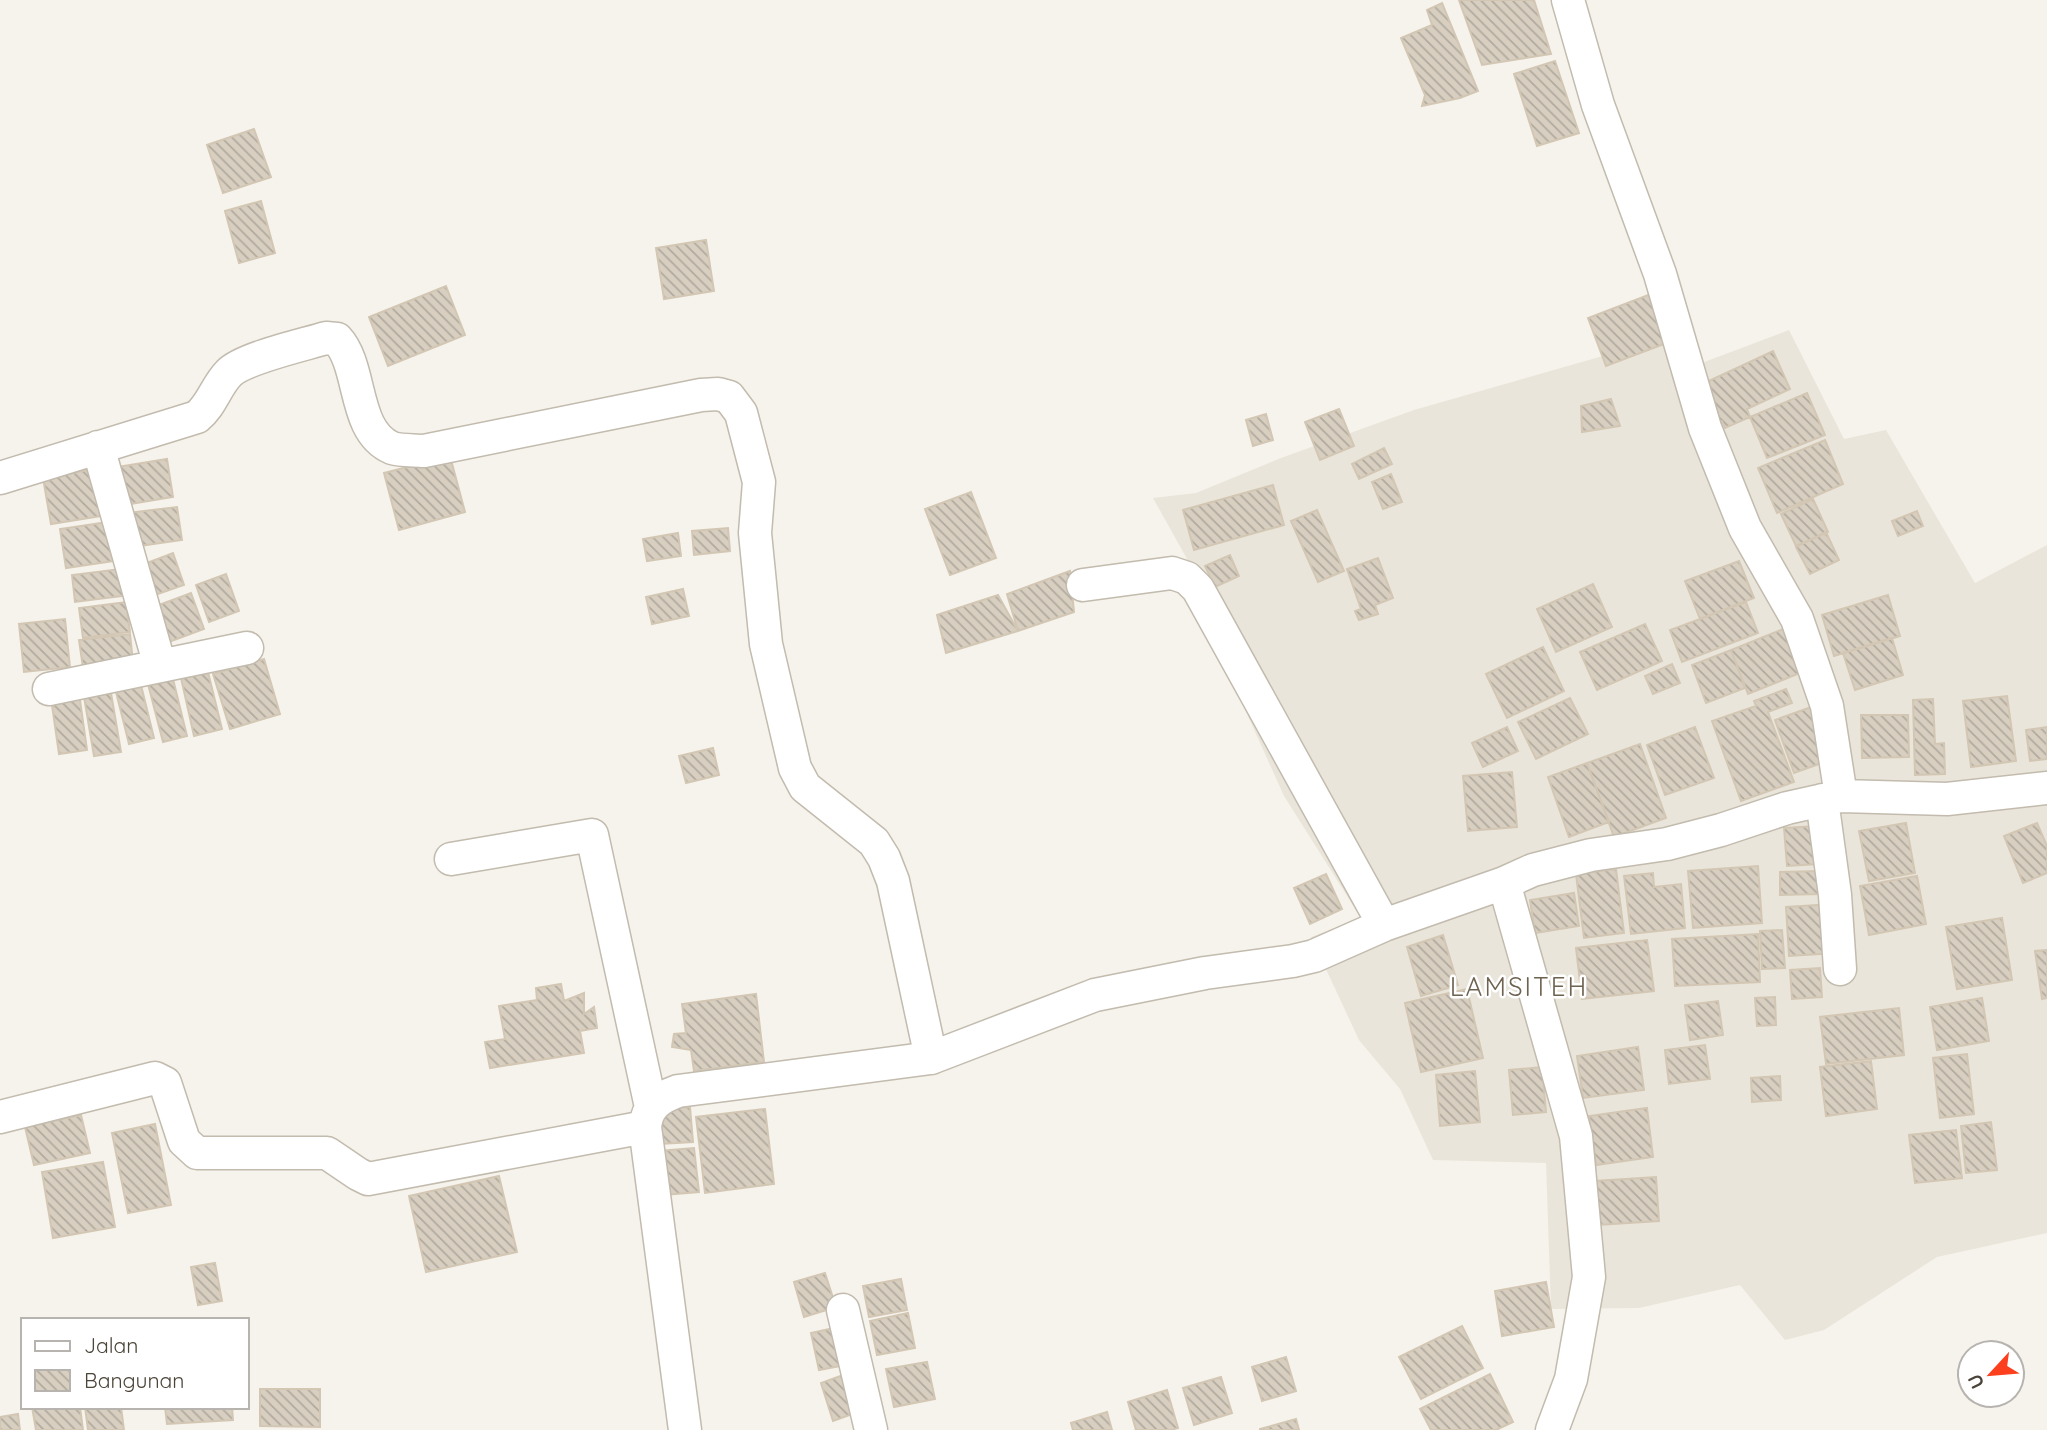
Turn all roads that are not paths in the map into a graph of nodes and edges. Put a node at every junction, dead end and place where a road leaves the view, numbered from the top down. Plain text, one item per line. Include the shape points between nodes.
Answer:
1 (1568, 0) edge
2 (98, 447) junction
3 (0, 478) edge
4 (1083, 585) dead end
5 (247, 648) dead end
6 (160, 666) junction
7 (49, 689) dead end
8 (2047, 788) edge
9 (1831, 798) junction
10 (451, 859) dead end
11 (1504, 883) junction
12 (1384, 925) junction
13 (1840, 969) dead end
14 (931, 1058) junction
15 (0, 1117) edge
16 (648, 1117) junction
17 (843, 1310) dead end
18 (685, 1430) edge
19 (871, 1430) edge
20 (1552, 1430) edge

1 - 9 street via 1598,105 1660,274 1705,428 1745,528 1797,619 1828,706
2 - 3 street
2 - 6 street
2 - 14 street via 198,417 239,365 326,338 337,339 344,347 374,435 393,448 425,451 701,395 729,397 741,413 759,482 755,533 766,644 795,768 805,787 874,842 884,858
4 - 12 street via 1172,573 1187,578 1198,589
5 - 6 street
6 - 7 street
8 - 9 street via 1947,799
9 - 11 street via 1667,844 1591,855 1533,870
9 - 13 street
10 - 16 street via 592,835
11 - 12 street
11 - 20 street via 1576,1136 1589,1277 1571,1379
12 - 14 street via 1314,956 1095,995
14 - 16 street via 678,1091 668,1095
15 - 16 street via 155,1078 165,1083 184,1141 197,1153 327,1153 368,1179
16 - 18 street
17 - 19 street

